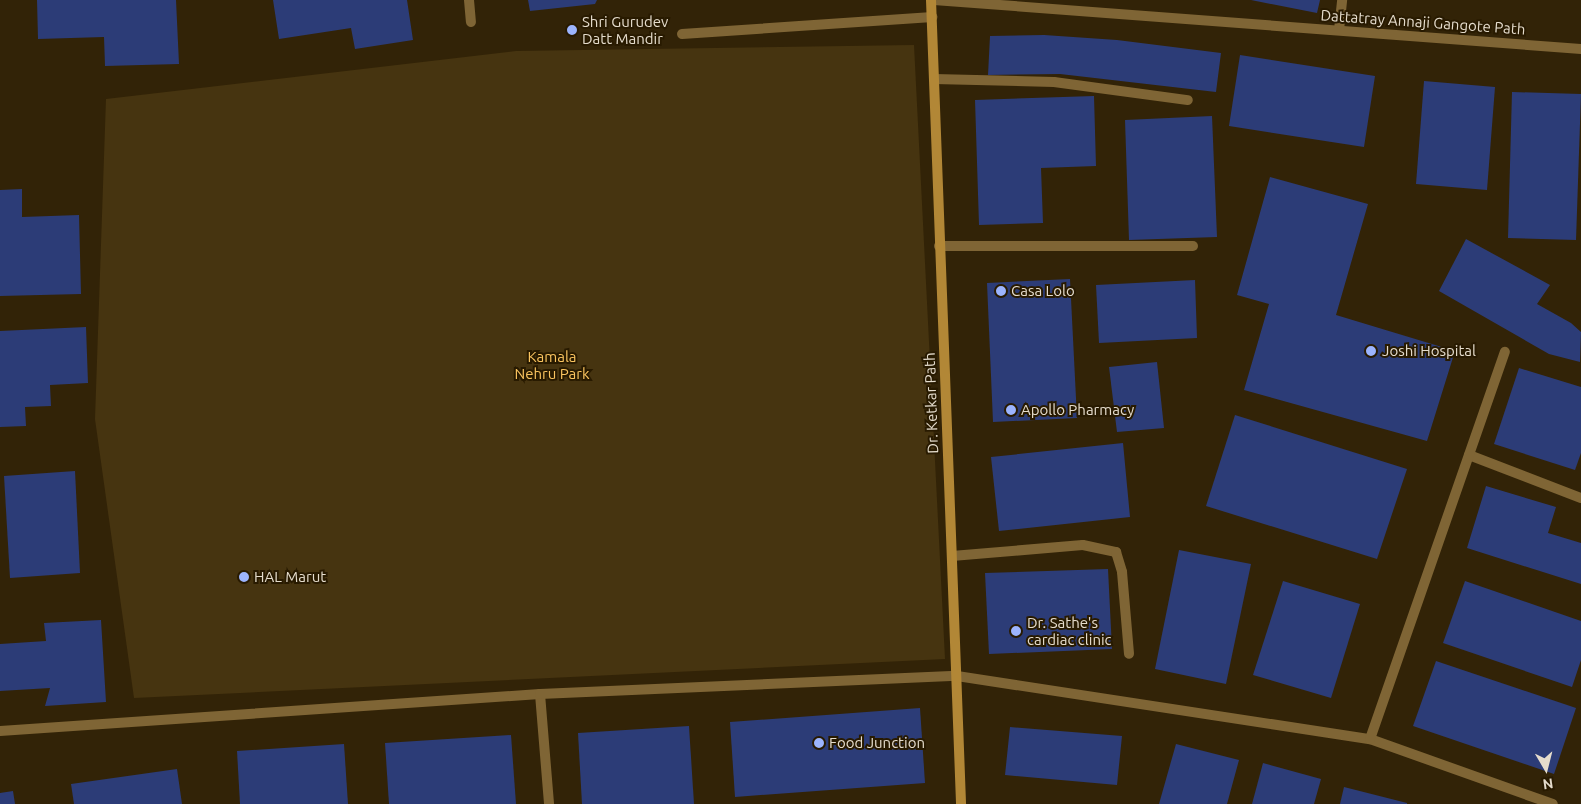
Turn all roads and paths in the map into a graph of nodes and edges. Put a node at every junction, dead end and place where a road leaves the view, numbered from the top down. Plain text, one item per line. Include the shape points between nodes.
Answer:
1 (469, 0) edge
2 (932, 0) edge
3 (1342, 0) edge
4 (932, 17) junction
5 (471, 22) dead end
6 (1339, 30) junction
7 (682, 34) dead end
8 (1581, 49) edge
9 (934, 79) junction
10 (1188, 100) dead end
11 (939, 246) junction
12 (1193, 246) dead end
13 (1505, 352) dead end
14 (1469, 455) junction
15 (1581, 498) edge
16 (952, 556) junction
17 (1129, 654) dead end
18 (957, 676) junction
19 (540, 694) junction
20 (0, 731) edge
21 (1370, 739) junction
22 (549, 804) edge
23 (961, 804) edge
24 (1553, 804) edge

1 - 5 street
2 - 4 street, Dr. Ketkar Path
2 - 6 street, Dattatray Annaji Gangote Path
3 - 6 street
4 - 7 street
4 - 9 street, Dr. Ketkar Path
6 - 8 street, Dattatray Annaji Gangote Path
9 - 10 street via 1054,82
9 - 11 street, Dr. Ketkar Path
11 - 12 street
11 - 16 street, Dr. Ketkar Path
13 - 14 street
14 - 15 street
14 - 21 street
16 - 17 street via 1083,545 1116,552 1122,572
16 - 18 street, Dr. Ketkar Path
18 - 19 street
18 - 21 street
18 - 23 street, Dr. Ketkar Path
19 - 20 street
19 - 22 street
21 - 24 street

